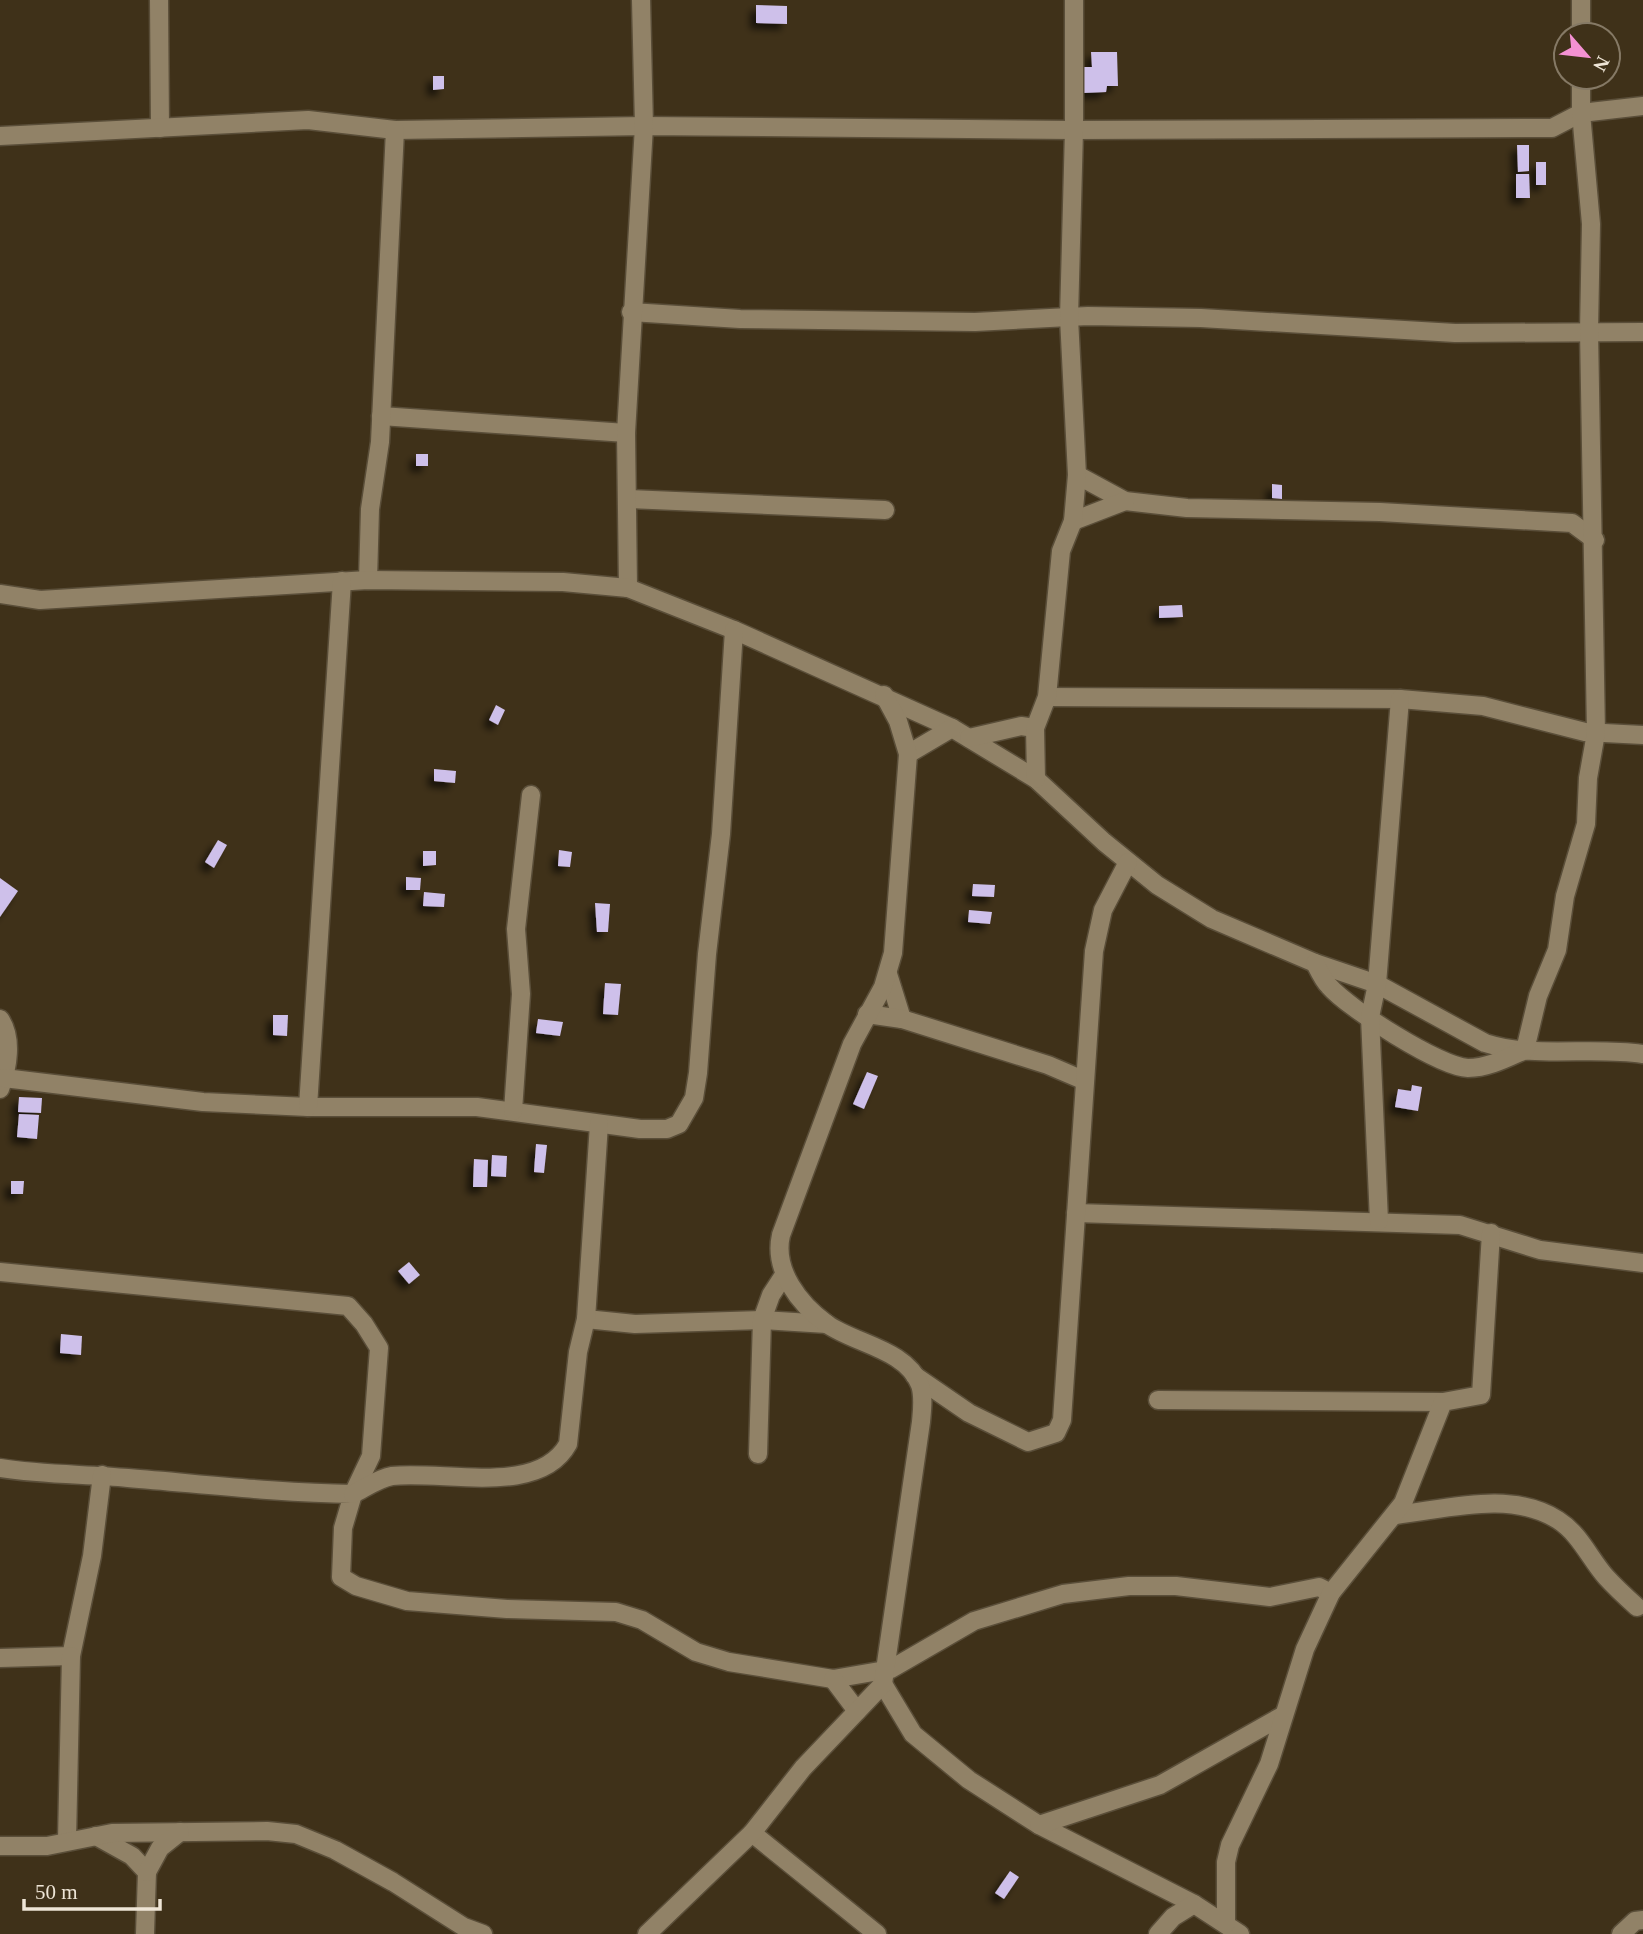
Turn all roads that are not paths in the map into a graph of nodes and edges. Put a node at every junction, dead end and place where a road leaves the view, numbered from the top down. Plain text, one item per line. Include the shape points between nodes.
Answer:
1 (159, 0) edge
2 (641, 0) edge
3 (1074, 0) edge
4 (1581, 0) edge
5 (1581, 21) edge
6 (1581, 91) edge
7 (1643, 106) edge
8 (1581, 113) junction
9 (644, 126) junction
10 (160, 128) junction
11 (1552, 128) junction
12 (395, 130) junction
13 (1074, 130) junction
14 (0, 136) edge
15 (1585, 148) junction
16 (631, 312) junction
17 (1069, 318) junction
18 (1589, 331) junction
19 (1643, 332) edge
20 (381, 416) junction
21 (626, 433) junction
22 (1077, 475) junction
23 (629, 499) junction
24 (1125, 500) junction
25 (1591, 503) junction
26 (886, 510) dead end
27 (1073, 521) junction
28 (1572, 523) junction
29 (1595, 540) junction
30 (368, 580) junction
31 (342, 581) junction
32 (628, 588) junction
33 (0, 594) edge
34 (734, 630) junction
35 (884, 695) junction
36 (1047, 697) junction
37 (1400, 699) junction
38 (1035, 727) junction
39 (952, 728) junction
40 (1596, 733) junction
41 (1643, 735) edge
42 (969, 738) junction
43 (908, 754) junction
44 (1036, 779) junction
45 (531, 795) dead end
46 (1128, 862) junction
47 (1315, 963) junction
48 (888, 974) junction
49 (1377, 984) junction
50 (867, 1014) junction
51 (1370, 1017) junction
52 (0, 1018) edge
53 (902, 1019) junction
54 (1525, 1050) junction
55 (1643, 1054) edge
56 (1083, 1080) junction
57 (2, 1084) edge
58 (308, 1107) junction
59 (513, 1111) junction
60 (599, 1124) junction
61 (1076, 1213) junction
62 (1380, 1221) junction
63 (1491, 1233) junction
64 (1643, 1263) edge
65 (0, 1272) edge
66 (784, 1275) junction
67 (586, 1320) junction
68 (762, 1320) junction
69 (827, 1324) junction
70 (915, 1376) junction
71 (1158, 1400) dead end
72 (1443, 1402) junction
73 (758, 1454) dead end
74 (0, 1468) edge
75 (102, 1475) junction
76 (353, 1494) junction
77 (1396, 1515) junction
78 (1643, 1590) edge
79 (1331, 1593) junction
80 (1640, 1611) edge
81 (71, 1656) junction
82 (0, 1658) edge
83 (883, 1677) junction
84 (833, 1679) junction
85 (857, 1712) junction
86 (1284, 1715) junction
87 (1040, 1825) junction
88 (180, 1832) junction
89 (752, 1833) junction
90 (96, 1836) junction
91 (66, 1840) junction
92 (0, 1846) edge
93 (147, 1872) junction
94 (1194, 1904) junction
95 (1643, 1920) edge
96 (1233, 1929) edge
97 (145, 1934) edge
98 (482, 1934) edge
99 (646, 1934) edge
100 (877, 1934) edge
101 (1158, 1934) edge
102 (1621, 1934) edge

1 - 10 street
2 - 9 street
3 - 13 street
4 - 5 street
6 - 8 street
7 - 8 street
8 - 11 street
8 - 15 street
9 - 12 street
9 - 13 street
9 - 16 street
10 - 12 street via 308,120
10 - 14 street
11 - 13 street
11 - 15 street
12 - 20 street
13 - 17 street
15 - 18 street via 1591,224
16 - 17 street via 740,319 975,322
16 - 21 street
17 - 18 street via 1201,318 1455,333
17 - 22 street
18 - 19 street
18 - 25 street
20 - 21 street
20 - 30 street via 370,509
21 - 23 street
22 - 24 street
22 - 27 street
23 - 26 street
23 - 32 street
24 - 27 street
24 - 28 street via 1187,509 1380,512
25 - 28 street
25 - 29 street
27 - 36 street via 1061,551
28 - 29 street
29 - 40 street
30 - 31 street
30 - 32 street via 564,582
31 - 33 street via 40,600
31 - 58 street
32 - 34 street
34 - 35 street
34 - 60 street via 721,834 694,1098 679,1125 667,1129
35 - 39 street
35 - 43 street
36 - 37 street
36 - 38 street
37 - 40 street via 1483,706
37 - 49 street
38 - 42 street
38 - 44 street
39 - 42 street
39 - 43 street
40 - 41 street
40 - 54 street via 1586,824 1565,896 1558,950 1538,996
42 - 44 street
43 - 48 street
44 - 46 street
45 - 59 street via 516,929 521,994
46 - 47 street via 1212,919
46 - 56 street via 1103,910 1094,951
47 - 49 street
47 - 51 street via 1328,986
48 - 50 street
48 - 53 street
49 - 51 street
49 - 54 street via 1485,1043
50 - 53 street
50 - 66 street via 781,1235 778,1258
51 - 54 street via 1447,1064 1469,1068
51 - 62 street
52 - 57 street via 7,1036
53 - 56 street
54 - 55 street
56 - 61 street
57 - 58 street
58 - 59 street
59 - 60 street
60 - 67 street
61 - 62 street
61 - 70 street via 1062,1420 1056,1433 1028,1442 969,1413
62 - 63 street via 1460,1225
63 - 64 street via 1540,1250
63 - 72 street via 1484,1387 1477,1398
65 - 76 street via 348,1307 379,1348 372,1456
66 - 68 street
66 - 69 street
67 - 68 street via 635,1324
67 - 76 street via 568,1444 548,1467 516,1477 389,1476
68 - 69 street
68 - 73 street
69 - 70 street via 887,1353
70 - 83 street via 923,1401 921,1422
71 - 72 street
72 - 77 street
74 - 75 street via 47,1475
75 - 76 street
75 - 81 street via 92,1556
76 - 84 street via 343,1528 341,1577 356,1586 407,1601 616,1612 642,1620 696,1652
77 - 79 street
77 - 80 street via 1487,1503 1528,1507 1559,1521
78 - 80 street
79 - 83 street via 1313,1588 1270,1597 1176,1586 1129,1586 1063,1594 950,1632
79 - 86 street via 1304,1649
81 - 82 street
81 - 91 street
83 - 84 street
83 - 85 street
83 - 87 street via 914,1734 969,1780
84 - 85 street
85 - 89 street via 803,1768
86 - 87 street via 1160,1785
86 - 96 street via 1269,1764 1230,1845 1226,1862
87 - 94 street
88 - 90 street
88 - 93 street via 167,1839
88 - 98 street via 296,1834 335,1850
89 - 99 street
89 - 100 street
90 - 91 street
90 - 93 street via 132,1856
91 - 92 street via 47,1846
93 - 97 street
94 - 96 street
94 - 101 street
95 - 102 street

